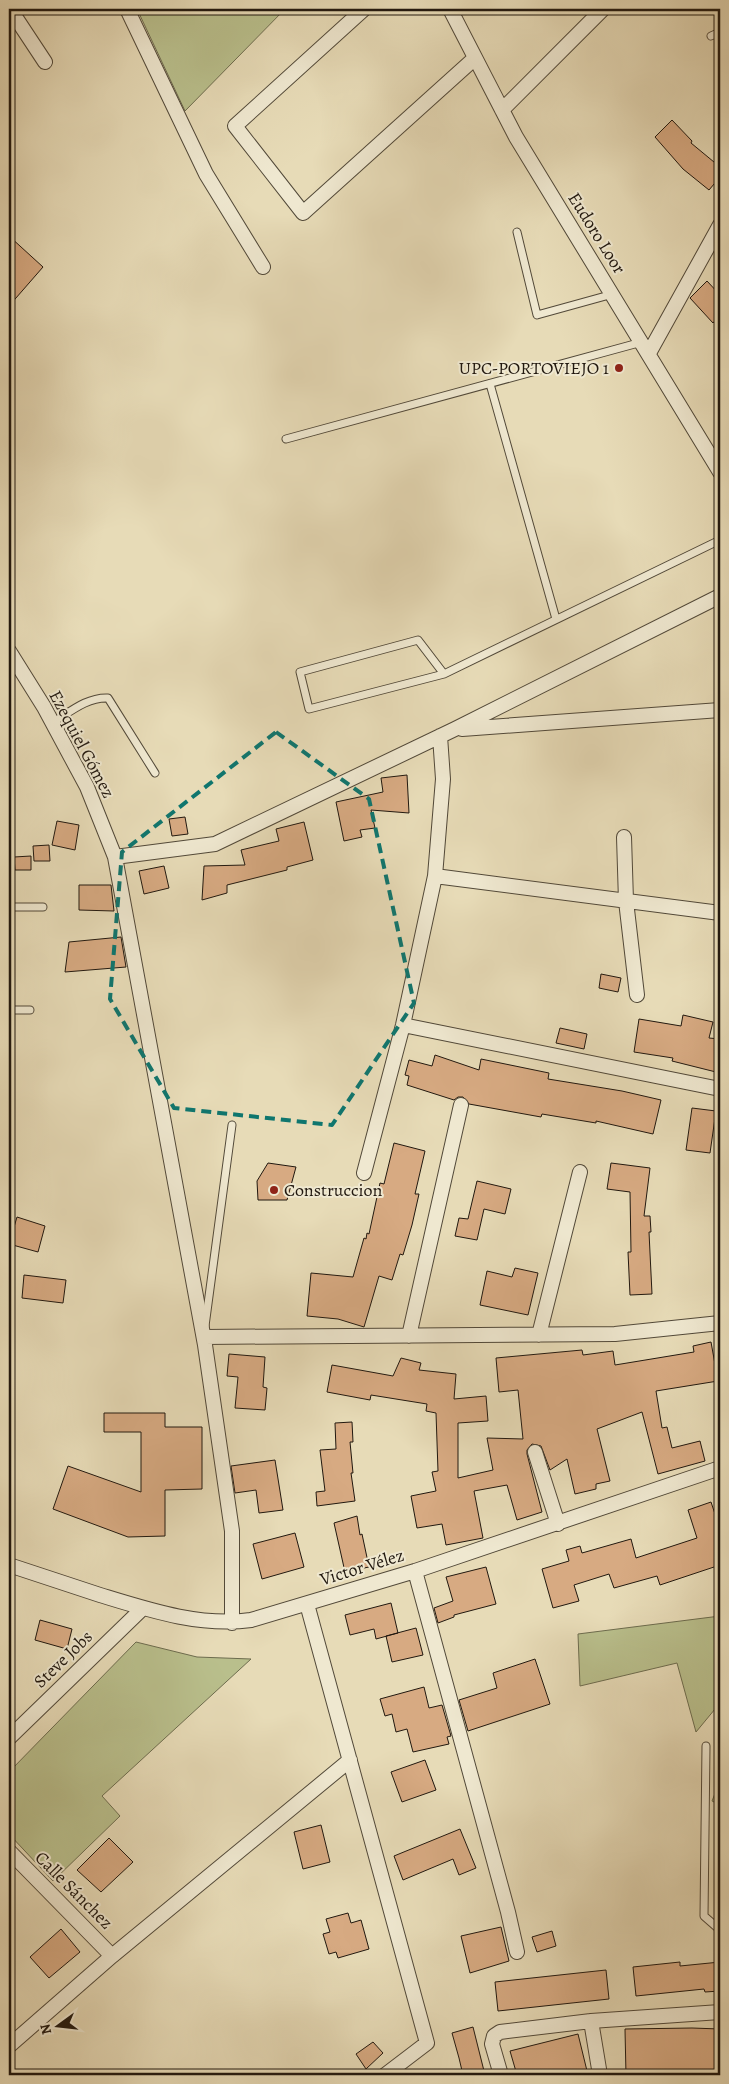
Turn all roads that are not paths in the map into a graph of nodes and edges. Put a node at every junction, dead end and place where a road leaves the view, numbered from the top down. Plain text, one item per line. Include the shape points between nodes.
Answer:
1 (10, 9) edge
2 (127, 9) edge
3 (364, 9) edge
4 (450, 9) edge
5 (603, 9) edge
6 (720, 32) edge
7 (711, 36) dead end
8 (475, 58) junction
9 (45, 62) dead end
10 (502, 110) junction
11 (517, 232) dead end
12 (718, 234) edge
13 (263, 268) dead end
14 (613, 294) junction
15 (645, 347) junction
16 (490, 384) junction
17 (286, 439) dead end
18 (720, 472) edge
19 (720, 540) edge
20 (720, 596) edge
21 (556, 618) junction
22 (9, 651) edge
23 (444, 674) junction
24 (720, 710) edge
25 (52, 723) junction
26 (455, 729) junction
27 (440, 736) junction
28 (155, 773) dead end
29 (624, 838) dead end
30 (115, 857) junction
31 (439, 876) junction
32 (626, 901) junction
33 (9, 907) edge
34 (43, 907) dead end
35 (720, 913) edge
36 (637, 995) dead end
37 (9, 1010) edge
38 (30, 1010) dead end
39 (403, 1025) junction
40 (720, 1089) edge
41 (461, 1105) dead end
42 (232, 1125) dead end
43 (580, 1172) dead end
44 (364, 1173) dead end
45 (720, 1323) edge
46 (539, 1335) junction
47 (409, 1336) junction
48 (204, 1337) junction
49 (535, 1452) dead end
50 (720, 1468) edge
51 (558, 1524) junction
52 (9, 1565) edge
53 (415, 1570) junction
54 (307, 1604) junction
55 (143, 1608) junction
56 (232, 1623) junction
57 (9, 1738) edge
58 (706, 1746) dead end
59 (350, 1760) junction
60 (9, 1851) edge
61 (720, 1930) edge
62 (517, 1952) dead end
63 (112, 1956) junction
64 (720, 2012) edge
65 (591, 2021) junction
66 (9, 2046) edge
67 (385, 2075) edge
68 (501, 2075) edge
69 (600, 2075) edge

1 - 9 street
2 - 13 street via 206,174
3 - 8 street via 235,126 302,213
4 - 8 street, Eudoro Loor
5 - 10 street
6 - 7 lane
8 - 10 street, Eudoro Loor
10 - 14 street, Eudoro Loor
11 - 14 lane via 537,315
12 - 15 street
14 - 15 street, Eudoro Loor
15 - 16 lane
15 - 18 street, Eudoro Loor
16 - 17 lane
16 - 21 lane
19 - 21 lane
20 - 26 street
21 - 23 lane
22 - 25 street, Ezequiel Gómez
23 - 23 lane via 418,640 300,672 309,709
24 - 26 street
25 - 28 lane via 96,698 108,698
25 - 30 street, Ezequiel Gómez via 87,787
26 - 27 street
27 - 30 street via 215,844
27 - 31 street via 443,779
29 - 32 street
30 - 48 street, Ezequiel Gómez
31 - 32 street
31 - 39 street
32 - 35 street
32 - 36 street
33 - 34 lane
37 - 38 lane
39 - 40 street
39 - 44 street
41 - 47 street
42 - 48 lane
43 - 46 street
45 - 46 street via 615,1334
46 - 47 street
47 - 48 street
48 - 56 street, Ezequiel Gómez via 232,1531
49 - 51 street
50 - 51 street, Victor Vélez
51 - 53 street, Victor Vélez
52 - 55 street, Victor Vélez
53 - 54 street, Victor Vélez
53 - 62 street
54 - 56 street, Victor Vélez
54 - 59 street
55 - 56 street, Victor Vélez via 202,1621
55 - 57 street, Steve Jobs
58 - 61 lane via 704,1916
59 - 63 street
59 - 67 street via 427,2043
60 - 63 street, Calle Sánchez
63 - 66 street
64 - 65 street
65 - 68 street via 496,2034 492,2044
65 - 69 street

